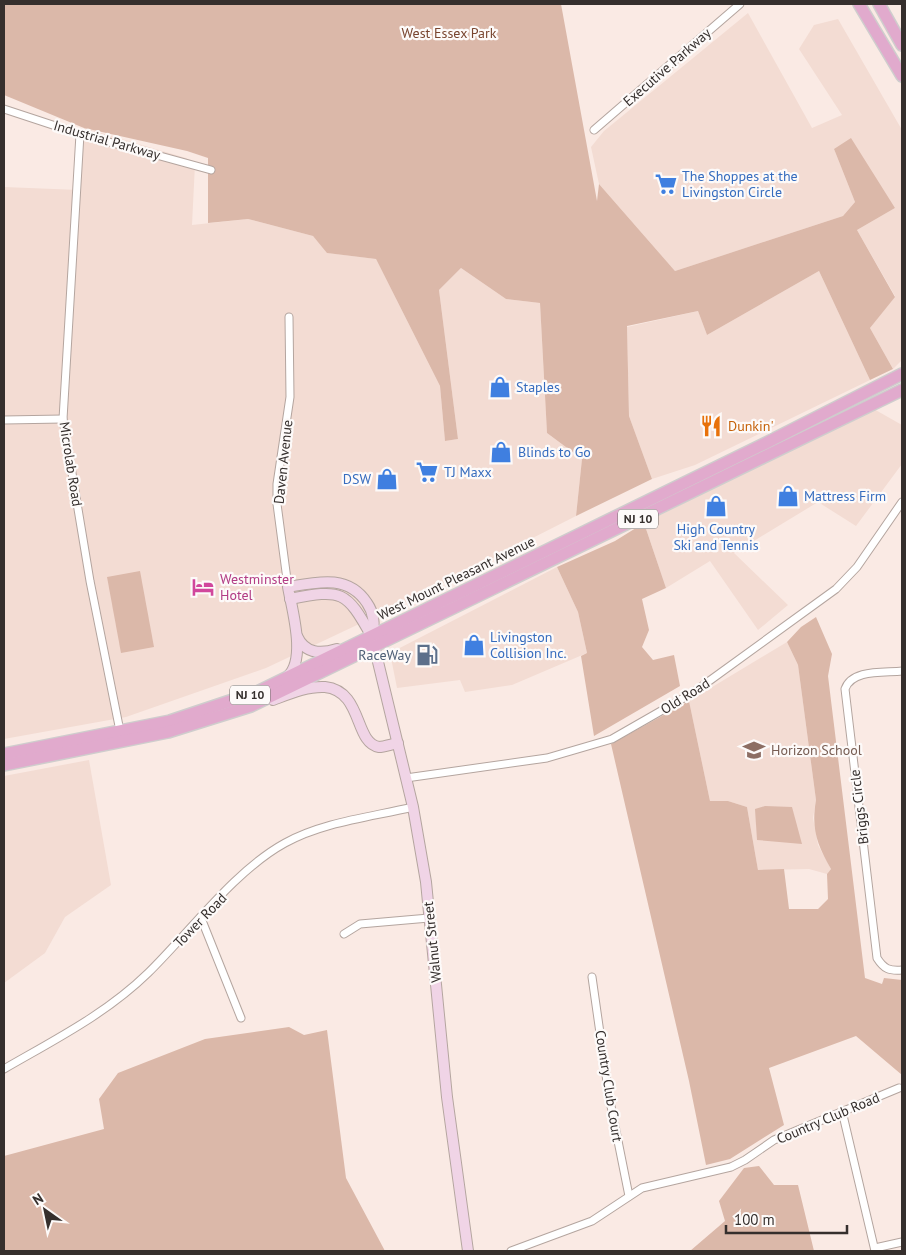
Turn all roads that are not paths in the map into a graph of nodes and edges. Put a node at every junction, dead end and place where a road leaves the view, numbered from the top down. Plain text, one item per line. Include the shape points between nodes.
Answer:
1 (740, 4) edge
2 (860, 4) edge
3 (879, 4) edge
4 (902, 45) edge
5 (902, 76) edge
6 (4, 108) edge
7 (594, 130) dead end
8 (80, 134) junction
9 (211, 170) dead end
10 (289, 317) dead end
11 (902, 374) edge
12 (902, 390) edge
13 (62, 419) junction
14 (4, 420) edge
15 (902, 502) edge
16 (288, 587) junction
17 (290, 599) junction
18 (296, 636) junction
19 (369, 642) junction
20 (902, 671) edge
21 (284, 680) junction
22 (252, 706) junction
23 (120, 731) junction
24 (398, 743) junction
25 (4, 754) edge
26 (4, 765) edge
27 (406, 778) junction
28 (412, 807) junction
29 (201, 918) junction
30 (429, 918) junction
31 (344, 934) dead end
32 (902, 970) edge
33 (592, 977) dead end
34 (241, 1018) dead end
35 (4, 1069) edge
36 (899, 1088) dead end
37 (842, 1111) junction
38 (629, 1196) junction
39 (902, 1242) edge
40 (875, 1250) edge
41 (468, 1251) edge
42 (511, 1251) edge

1 - 7 street, Executive Parkway
2 - 5 main road
3 - 4 main road
6 - 8 street, Industrial Parkway
8 - 9 street, Industrial Parkway
8 - 13 street, Microlab Road
10 - 16 street, Daven Avenue via 290,397 277,504
11 - 19 main road, West Mount Pleasant Avenue / NJ 10
12 - 19 main road, West Mount Pleasant Avenue / NJ 10
13 - 14 street
13 - 23 street, Microlab Road
15 - 27 street, Old Road via 856,567 836,589 694,692 612,740 547,758
16 - 17 street, Daven Avenue
16 - 19 street, Walnut Street via 328,581 352,587 370,606 374,622
17 - 18 street, Daven Avenue
17 - 19 street, Walnut Street via 326,593 342,596 359,613
18 - 19 street via 304,646 320,653
18 - 21 street, Daven Avenue via 296,664
19 - 21 main road, West Mount Pleasant Avenue / NJ 10
19 - 22 main road, West Mount Pleasant Avenue / NJ 10
19 - 24 street, Walnut Street
20 - 32 street, Briggs Circle via 856,676 847,682 845,689 877,958 884,968
21 - 23 main road, West Mount Pleasant Avenue / NJ 10 via 190,715
22 - 24 street via 312,687 326,687 349,699 364,734 372,743 379,747
22 - 26 main road, West Mount Pleasant Avenue / NJ 10 via 168,732
23 - 25 main road, West Mount Pleasant Avenue / NJ 10
24 - 27 street, Walnut Street
27 - 28 street, Walnut Street
28 - 29 street, Tower Road via 326,828 285,843 242,876
28 - 30 street, Walnut Street
29 - 34 street
29 - 35 street, Tower Road via 149,973 116,1002
30 - 31 street via 360,924
30 - 41 street, Walnut Street via 447,1098
33 - 38 street, Country Club Court via 608,1096
36 - 37 street, Country Club Road
37 - 38 street, Country Club Road via 774,1140 731,1166 642,1188
37 - 40 street
38 - 42 street, Country Club Road via 592,1221
39 - 40 street

